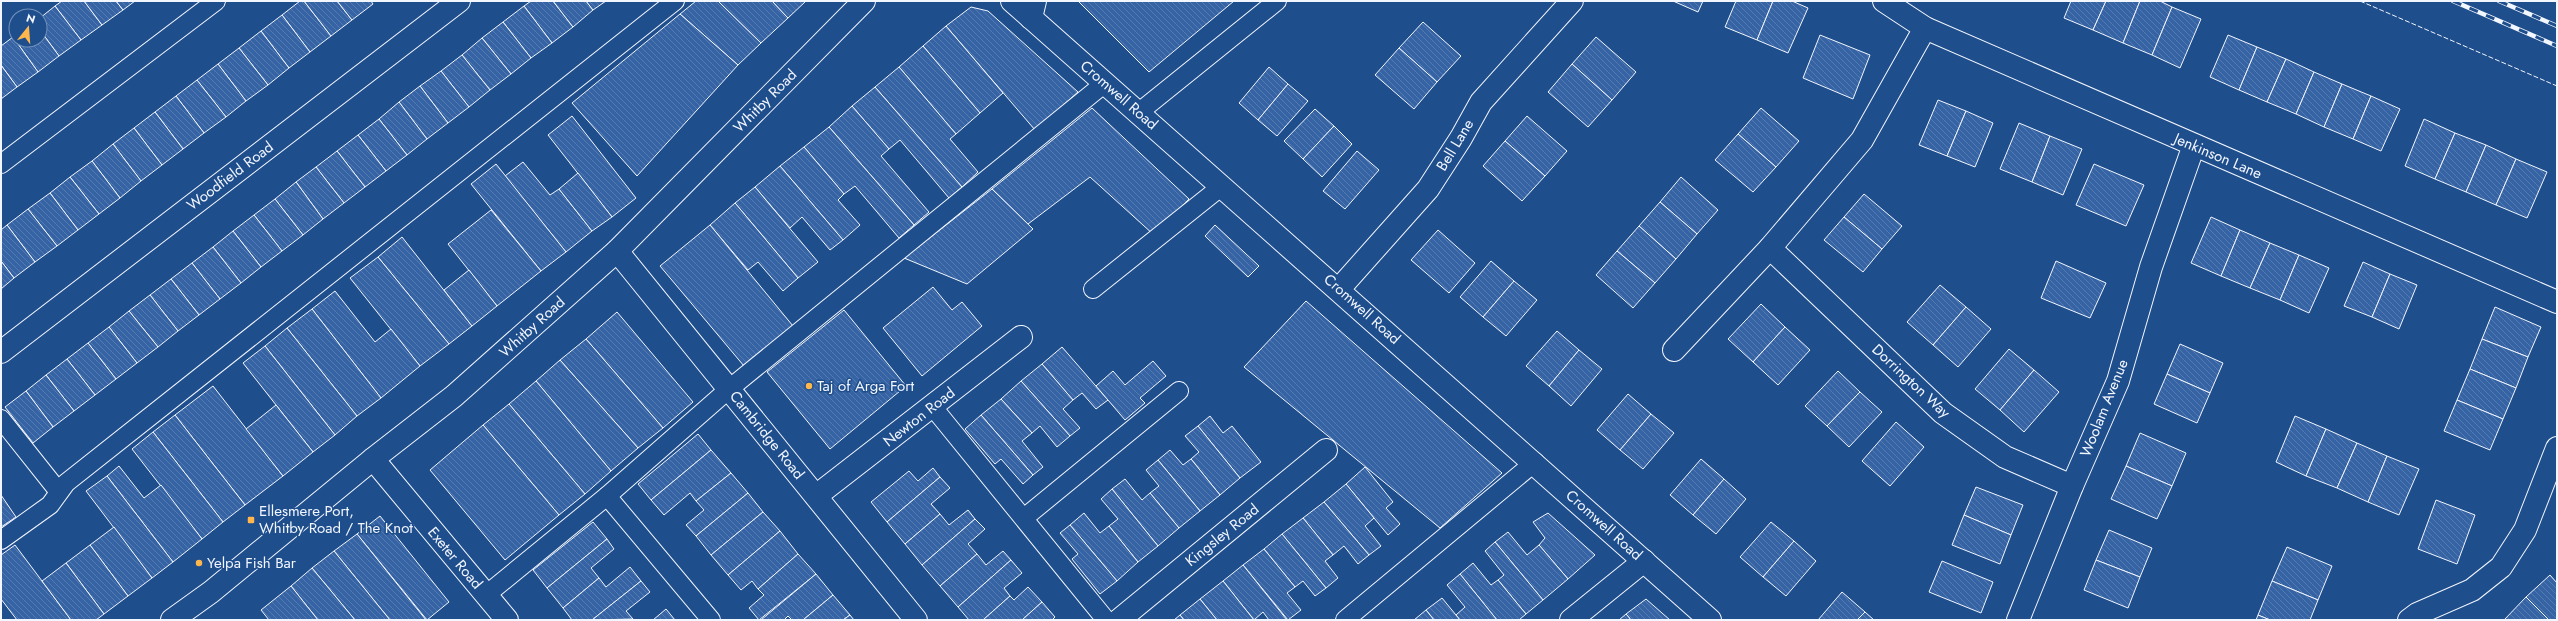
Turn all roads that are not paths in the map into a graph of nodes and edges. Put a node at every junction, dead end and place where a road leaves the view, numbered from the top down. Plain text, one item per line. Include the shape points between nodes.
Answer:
1 (216, 1) edge
2 (459, 1) edge
3 (675, 1) edge
4 (864, 1) edge
5 (1012, 1) edge
6 (1277, 1) edge
7 (1572, 1) edge
8 (1884, 1) edge
9 (1033, 10) edge
10 (1925, 28) junction
11 (1104, 83) junction
12 (1138, 113) junction
13 (2194, 145) junction
14 (1, 164) edge
15 (1222, 186) junction
16 (1770, 248) junction
17 (618, 251) junction
18 (1093, 289) dead end
19 (1339, 289) junction
20 (2557, 302) edge
21 (1021, 337) dead end
22 (1674, 350) dead end
23 (1, 352) edge
24 (729, 389) junction
25 (1179, 391) dead end
26 (932, 406) junction
27 (1, 419) edge
28 (2557, 448) edge
29 (1326, 450) dead end
30 (373, 459) junction
31 (1534, 462) junction
32 (2072, 486) junction
33 (59, 492) junction
34 (607, 496) junction
35 (816, 496) junction
36 (1024, 518) junction
37 (1, 540) edge
38 (1644, 561) junction
39 (486, 595) junction
40 (172, 620) edge
41 (505, 620) edge
42 (711, 620) edge
43 (916, 620) edge
44 (1106, 620) edge
45 (1118, 620) edge
46 (1345, 620) edge
47 (1571, 620) edge
48 (1710, 620) edge
49 (2018, 620) edge
50 (2409, 620) edge

1 - 14 lane
2 - 23 street, Woodfield Road
3 - 33 lane via 66,483
4 - 17 street, Whitby Road
5 - 9 street, Cromwell Road
6 - 12 lane
7 - 19 street, Bell Lane via 1481,102 1462,138 1428,189
8 - 10 street, Jenkinson Lane
9 - 11 street, Cromwell Road
10 - 13 street, Jenkinson Lane
10 - 16 street via 1862,140
11 - 12 street, Cromwell Road
11 - 24 lane
12 - 15 street, Cromwell Road
13 - 20 street, Jenkinson Lane
13 - 32 street, Woolam Avenue via 2151,266 2118,380
15 - 18 lane
15 - 19 street, Cromwell Road
16 - 22 street
16 - 32 street, Dorrington Way via 1943,413 2005,457
17 - 24 street, Cambridge Road
17 - 30 street, Whitby Road via 454,396
19 - 31 street, Cromwell Road
21 - 26 street, Newton Road
24 - 34 lane
24 - 35 street, Cambridge Road
25 - 36 lane
26 - 35 street, Newton Road
26 - 36 lane
27 - 33 lane
28 - 50 street via 2525,530 2501,567 2472,590
29 - 45 street, Kingsley Road
30 - 39 street, Exeter Road
30 - 40 street, Whitby Road via 211,592
31 - 38 street, Cromwell Road
31 - 46 lane
32 - 49 street, Woolam Avenue
33 - 37 lane via 50,505
34 - 39 lane
34 - 42 lane
35 - 43 street, Cambridge Road
36 - 44 lane
38 - 47 street
38 - 48 street, Cromwell Road
39 - 41 street, Exeter Road

